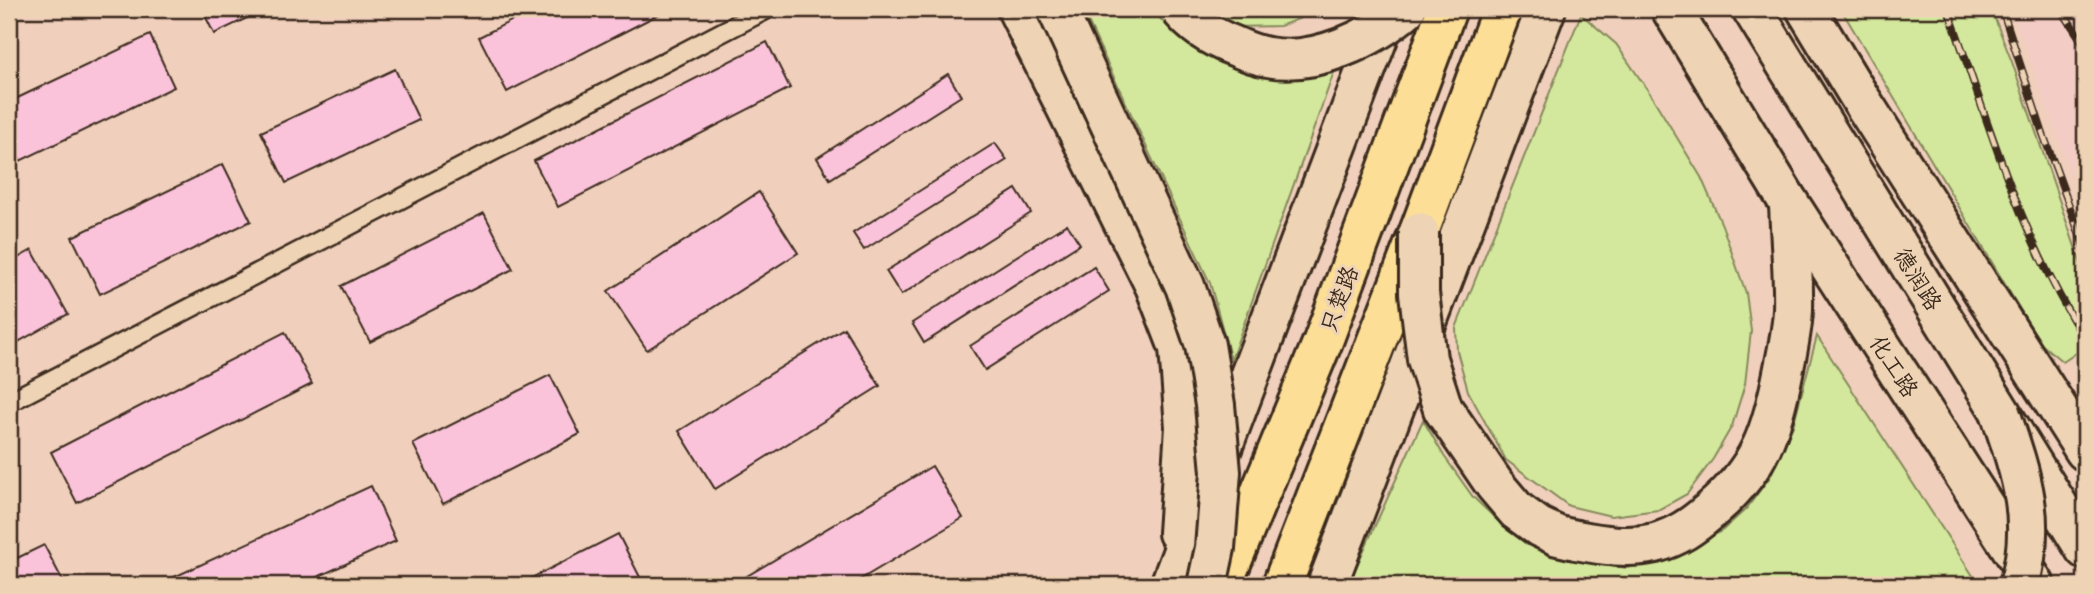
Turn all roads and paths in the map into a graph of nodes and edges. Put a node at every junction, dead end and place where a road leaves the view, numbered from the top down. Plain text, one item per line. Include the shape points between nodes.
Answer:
1 (767, 9) edge
2 (1017, 9) edge
3 (1057, 9) edge
4 (1180, 9) edge
5 (1389, 9) edge
6 (1406, 9) edge
7 (1447, 9) edge
8 (1502, 9) edge
9 (1546, 9) edge
10 (1671, 9) edge
11 (1752, 9) edge
12 (1806, 9) edge
13 (1827, 9) edge
14 (1789, 203) junction
15 (1419, 232) junction
16 (9, 402) edge
17 (2000, 412) junction
18 (2085, 428) edge
19 (2085, 451) edge
20 (2085, 549) edge
21 (1168, 585) edge
22 (1207, 585) edge
23 (1222, 585) edge
24 (1282, 585) edge
25 (1327, 585) edge
26 (2019, 585) edge
27 (2035, 585) edge

1 - 16 lane
2 - 21 main road via 1155,286 1179,348 1185,427 1179,528
3 - 22 main road, bridge via 1185,286 1205,345 1221,472
4 - 6 main road, bridge via 1216,39 1269,58 1297,58 1331,51 1371,34
5 - 21 main road
7 - 23 main road, 只楚路 via 1323,341
8 - 15 main road
9 - 25 main road
10 - 14 main road
11 - 17 main road, 德润路
12 - 19 main road
13 - 18 main road
14 - 15 main road, bridge via 1793,311 1776,410 1765,443 1735,489 1692,527 1673,537 1634,546 1605,546 1539,527 1517,511 1473,453 1443,409 1427,359 1419,293
14 - 27 main road, 化工路
15 - 24 main road
17 - 20 main road, 德润路, bridge
17 - 26 main road, bridge via 2019,468 2028,515

